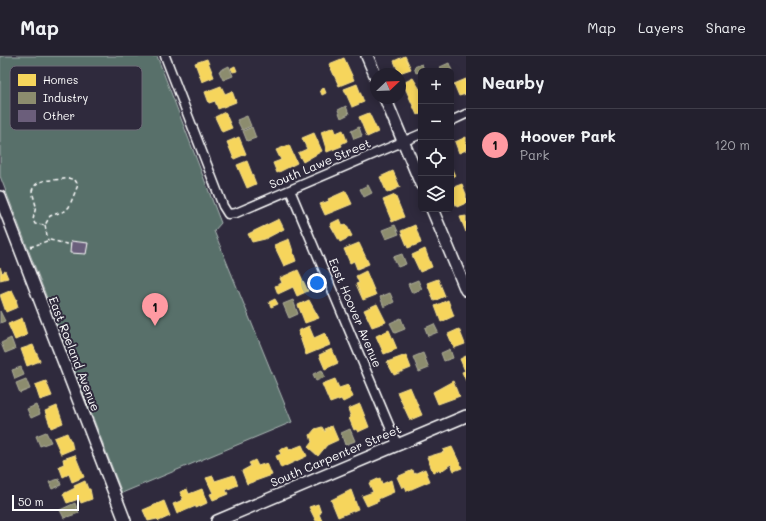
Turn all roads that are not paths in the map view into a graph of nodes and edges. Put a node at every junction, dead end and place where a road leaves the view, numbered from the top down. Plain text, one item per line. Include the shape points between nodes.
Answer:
1 (166, 56) edge
2 (367, 56) edge
3 (372, 68) edge
4 (387, 104) edge
5 (466, 114) edge
6 (454, 120) edge
7 (418, 135) edge
8 (403, 142) junction
9 (418, 177) edge
10 (290, 190) junction
11 (0, 197) edge
12 (433, 212) edge
13 (466, 290) edge
14 (466, 416) edge
15 (397, 444) junction
16 (125, 521) edge
17 (217, 521) edge

1 - 10 street, South Lawe Street via 228,214
2 - 3 street
4 - 8 street
5 - 6 street
7 - 8 street, South Lawe Street
8 - 9 street
8 - 10 street, South Lawe Street
10 - 15 street, East Hoover Avenue
11 - 16 street, East Roeland Avenue
12 - 13 street
14 - 15 street, South Carpenter Street
15 - 17 street, South Carpenter Street

